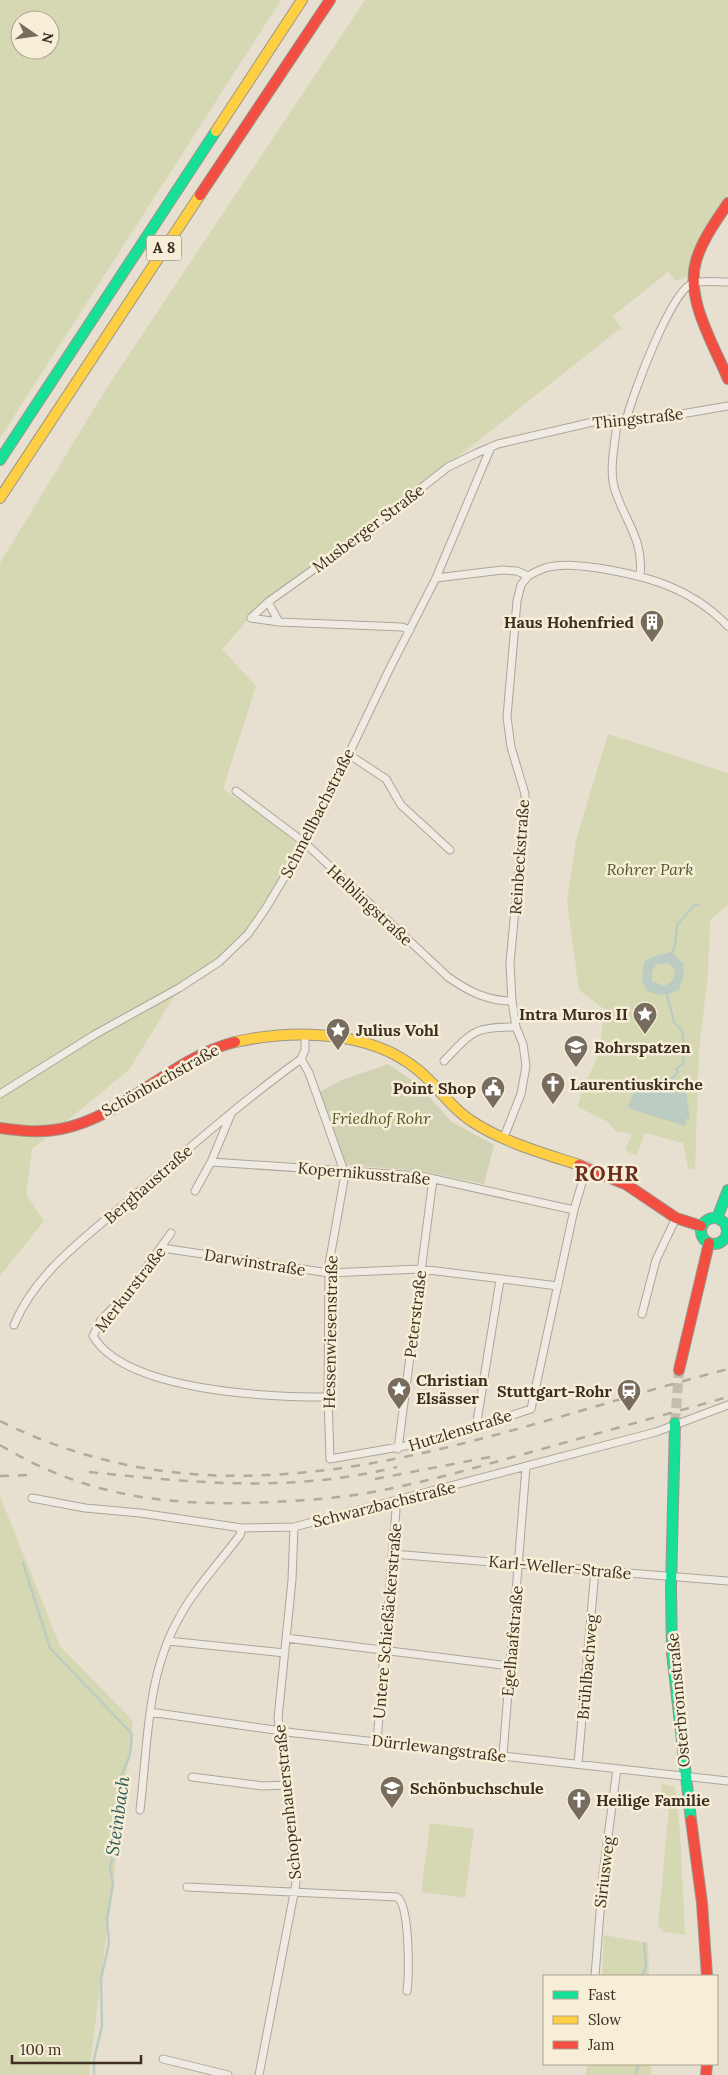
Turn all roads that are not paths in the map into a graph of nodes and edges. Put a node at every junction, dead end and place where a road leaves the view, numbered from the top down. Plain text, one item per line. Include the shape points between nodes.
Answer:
1 (302, 0) edge
2 (330, 0) edge
3 (728, 203) edge
4 (728, 282) edge
5 (694, 283) junction
6 (728, 379) edge
7 (728, 406) edge
8 (617, 420) junction
9 (626, 421) junction
10 (491, 447) junction
11 (0, 460) edge
12 (0, 498) edge
13 (640, 575) junction
14 (528, 576) junction
15 (436, 578) junction
16 (268, 602) junction
17 (279, 622) junction
18 (728, 626) edge
19 (410, 630) junction
20 (348, 754) junction
21 (236, 791) dead end
22 (304, 843) junction
23 (450, 850) dead end
24 (512, 1001) junction
25 (516, 1026) junction
26 (305, 1036) junction
27 (301, 1059) junction
28 (444, 1060) dead end
29 (0, 1094) edge
30 (232, 1111) junction
31 (0, 1128) edge
32 (504, 1137) junction
33 (211, 1162) junction
34 (587, 1166) junction
35 (344, 1170) junction
36 (433, 1179) junction
37 (728, 1190) edge
38 (195, 1191) dead end
39 (574, 1210) junction
40 (676, 1218) junction
41 (717, 1218) junction
42 (702, 1226) junction
43 (171, 1233) dead end
44 (728, 1236) edge
45 (709, 1243) junction
46 (162, 1248) junction
47 (420, 1269) junction
48 (329, 1273) junction
49 (500, 1280) junction
50 (558, 1286) junction
51 (642, 1314) dead end
52 (14, 1325) dead end
53 (679, 1370) tunnel mouth
54 (328, 1396) junction
55 (728, 1405) edge
56 (675, 1424) junction
57 (476, 1427) junction
58 (398, 1449) junction
59 (330, 1459) joint
60 (526, 1467) junction
61 (32, 1498) dead end
62 (394, 1502) junction
63 (294, 1527) junction
64 (242, 1528) junction
65 (392, 1554) junction
66 (519, 1564) junction
67 (595, 1570) junction
68 (672, 1576) junction
69 (728, 1581) edge
70 (286, 1638) junction
71 (168, 1641) junction
72 (385, 1650) junction
73 (285, 1652) junction
74 (510, 1666) junction
75 (150, 1712) junction
76 (280, 1730) junction
77 (377, 1741) junction
78 (503, 1755) junction
79 (578, 1764) junction
80 (617, 1769) junction
81 (192, 1777) dead end
82 (686, 1777) junction
83 (728, 1781) edge
84 (287, 1785) junction
85 (140, 1810) dead end
86 (187, 1887) dead end
87 (295, 1892) junction
88 (595, 1975) edge
89 (707, 1975) edge
90 (407, 1991) dead end
91 (163, 2059) dead end
92 (228, 2075) edge
93 (259, 2075) edge

1 - 11 main road, A 8
2 - 12 main road, A 8
3 - 5 main road via 699,254 694,268
4 - 5 street
5 - 6 main road via 696,299
5 - 9 street via 680,294 646,361
7 - 9 street, Thingstraße
8 - 9 street, Thingstraße
8 - 10 street, Thingstraße via 606,419
8 - 13 street via 613,478 615,490 640,547
10 - 15 street, Schmellbachstraße
10 - 16 street, Musberger Straße via 448,467 359,537
13 - 14 street via 564,565
13 - 18 street via 706,606
14 - 15 street via 502,570
14 - 24 street, Reinbeckstraße via 521,585 517,601 507,717 526,804 510,962
15 - 19 street, Schmellbachstraße
16 - 17 street
16 - 17 street, Musberger Straße via 251,618
17 - 19 street via 402,627
19 - 20 street, Schmellbachstraße
20 - 22 street, Schmellbachstraße
20 - 23 street via 386,779 407,811
21 - 22 street, Helblingstraße
22 - 24 street, Helblingstraße via 448,977 466,990 484,997
22 - 29 street, Schmellbachstraße via 248,934 219,962
24 - 25 street, Reinbeckstraße
25 - 28 street via 480,1029
25 - 32 street, Reinbeckstraße via 526,1066 521,1094
26 - 27 street
26 - 31 main road, Schönbuchstraße via 254,1038 220,1046 76,1125 28,1133
26 - 32 main road, Schönbuchstraße via 363,1042 398,1055 414,1065 470,1120
27 - 30 street, Berghaustraße
27 - 35 street, Hessenwiesenstraße
30 - 33 street
30 - 52 street, Berghaustraße via 52,1267 22,1306
32 - 34 main road, Schönbuchstraße
33 - 35 street, Kopernikusstraße
33 - 38 street
34 - 39 street
34 - 40 main road, Schönbuchstraße via 634,1189
35 - 36 street, Kopernikusstraße
35 - 48 street, Hessenwiesenstraße
36 - 39 street, Kopernikusstraße
36 - 47 street, Peterstraße
37 - 41 main road
39 - 50 street
40 - 42 main road, Schönbuchstraße
40 - 51 street via 656,1260
41 - 42 main road via 708,1219
41 - 44 main road via 726,1224
42 - 45 main road via 702,1237
43 - 46 street, Merkurstraße
44 - 45 main road via 720,1243
45 - 53 main road
46 - 48 street, Darwinstraße
46 - 54 street, Merkurstraße via 128,1293 101,1320 93,1336 98,1344 126,1364 185,1385 225,1393
47 - 48 street, Darwinstraße
47 - 49 street, Darwinstraße
47 - 58 street, Peterstraße
48 - 54 street, Hessenwiesenstraße
49 - 50 street, Darwinstraße
49 - 57 street
50 - 57 street, Hutzlenstraße via 531,1408
54 - 59 street, Hessenwiesenstraße
55 - 56 street, Schwarzbachstraße
56 - 60 street, Schwarzbachstraße
56 - 68 main road, Osterbronnstraße
57 - 58 street, Hutzlenstraße via 433,1442
58 - 59 street, Hutzlenstraße
60 - 62 street, Schwarzbachstraße
60 - 66 street, Egelhaafstraße
61 - 64 street, Schwarzbachstraße
62 - 63 street, Schwarzbachstraße
62 - 65 street, Untere Schießäckerstraße
63 - 64 street, Schwarzbachstraße
63 - 70 street, Schopenhauerstraße
64 - 71 street via 180,1616
65 - 66 street, Karl-Weller-Straße
65 - 72 street, Untere Schießäckerstraße
66 - 67 street, Karl-Weller-Straße
66 - 74 street, Egelhaafstraße
67 - 68 street, Karl-Weller-Straße
67 - 79 street, Brühlbachweg
68 - 69 street, Karl-Weller-Straße
68 - 82 main road, Osterbronnstraße via 671,1640
70 - 72 street
70 - 73 street, Schopenhauerstraße
71 - 73 street
71 - 75 street via 159,1666
72 - 74 street
72 - 77 street, Untere Schießäckerstraße
73 - 76 street, Schopenhauerstraße via 278,1718
74 - 78 street, Egelhaafstraße
75 - 76 street, Dürrlewangstraße
75 - 85 street
76 - 77 street, Dürrlewangstraße
76 - 84 street, Schopenhauerstraße
77 - 78 street, Dürrlewangstraße
78 - 79 street, Dürrlewangstraße
79 - 80 street, Dürrlewangstraße
80 - 82 street, Dürrlewangstraße
80 - 88 street, Siriusweg via 603,1874
81 - 84 street via 263,1786
82 - 83 street, Dürrlewangstraße
82 - 89 main road, Osterbronnstraße via 700,1884
84 - 87 street, Schopenhauerstraße via 294,1843
86 - 87 street
87 - 90 street via 402,1899 409,1970
87 - 93 street, Schopenhauerstraße
91 - 92 street

